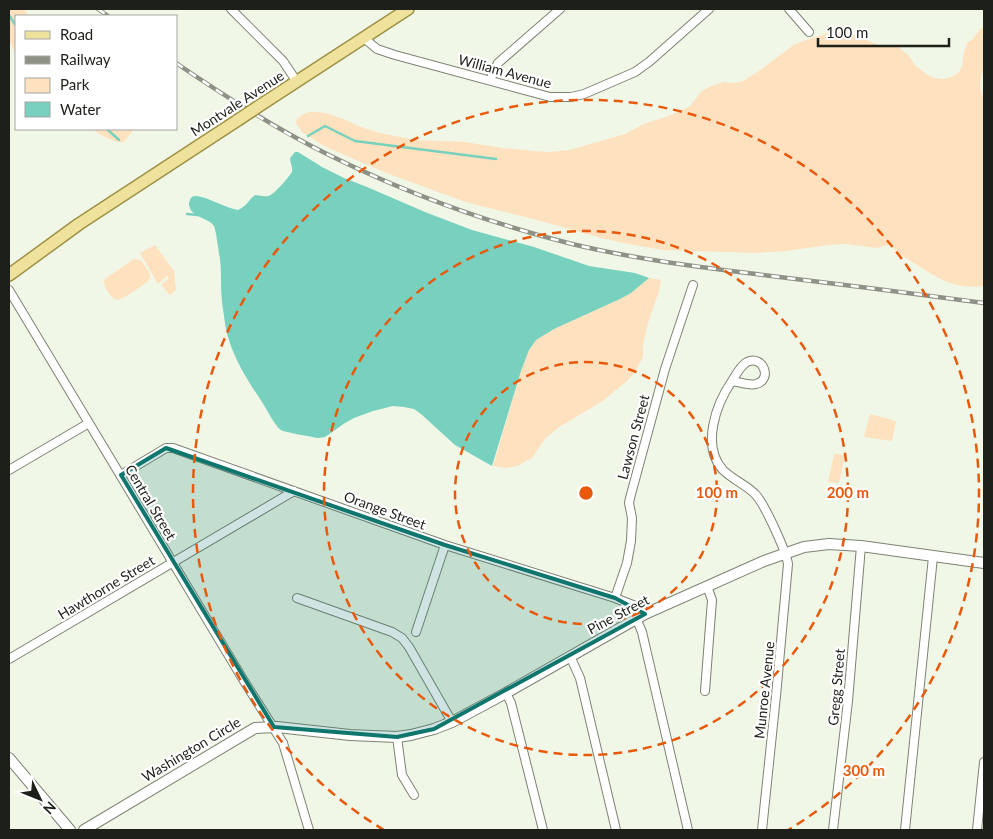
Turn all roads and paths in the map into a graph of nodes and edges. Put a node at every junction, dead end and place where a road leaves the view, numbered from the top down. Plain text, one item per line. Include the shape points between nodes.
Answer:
1 (231, 9) edge
2 (406, 9) edge
3 (560, 9) edge
4 (709, 9) edge
5 (789, 9) edge
6 (809, 32) dead end
7 (364, 38) junction
8 (490, 80) junction
9 (297, 82) junction
10 (9, 275) edge
11 (693, 285) dead end
12 (9, 290) edge
13 (732, 381) dead end
14 (89, 423) junction
15 (9, 470) edge
16 (121, 476) junction
17 (294, 491) junction
18 (445, 545) junction
19 (862, 546) junction
20 (785, 553) junction
21 (933, 557) junction
22 (173, 562) junction
23 (984, 564) edge
24 (707, 586) junction
25 (297, 598) dead end
26 (615, 598) junction
27 (640, 616) junction
28 (416, 632) dead end
29 (570, 656) junction
30 (9, 659) edge
31 (705, 691) dead end
32 (506, 693) junction
33 (452, 722) junction
34 (274, 727) junction
35 (397, 737) junction
36 (9, 758) edge
37 (984, 762) edge
38 (414, 796) dead end
39 (70, 830) edge
40 (84, 830) edge
41 (309, 830) edge
42 (543, 830) edge
43 (616, 830) edge
44 (688, 830) edge
45 (762, 830) edge
46 (833, 830) edge
47 (905, 830) edge
48 (977, 830) edge

1 - 9 street via 283,61
2 - 7 main road, Montvale Avenue
3 - 8 street via 498,63
4 - 8 street, William Avenue via 642,67 584,94 550,97
5 - 6 street
7 - 8 street, William Avenue via 386,52
7 - 9 main road, Montvale Avenue
9 - 10 main road, Montvale Avenue, bridge via 79,224
11 - 26 street, Lawson Street via 665,369 630,498 631,541
12 - 14 street, Central Street
13 - 20 street via 715,420 713,451 722,469 760,500
14 - 15 street
14 - 16 street, Central Street
16 - 17 street, Orange Street via 170,447
16 - 22 street, Central Street
17 - 18 street, Orange Street
17 - 22 street, Hawthorne Street
18 - 26 street, Orange Street
18 - 28 street
19 - 20 street, Pine Street via 820,544
19 - 21 street, Pine Street
19 - 46 street, Gregg Street
20 - 24 street, Pine Street
20 - 45 street, Munroe Avenue via 788,566
21 - 23 street, Pine Street
21 - 47 street
22 - 30 street, Hawthorne Street
22 - 34 street, Central Street
24 - 27 street, Pine Street
24 - 31 street via 712,600
25 - 33 street via 402,638
26 - 27 street, Orange Street via 633,605
27 - 29 street, Pine Street
27 - 44 street
29 - 32 street, Pine Street
29 - 43 street via 580,678
32 - 33 street, Pine Street
32 - 42 street
33 - 35 street, Pine Street via 427,732
34 - 35 street, Pine Street
34 - 40 street, Washington Circle via 250,730
34 - 41 street via 284,746
35 - 38 street via 403,777
36 - 39 street
37 - 48 street

